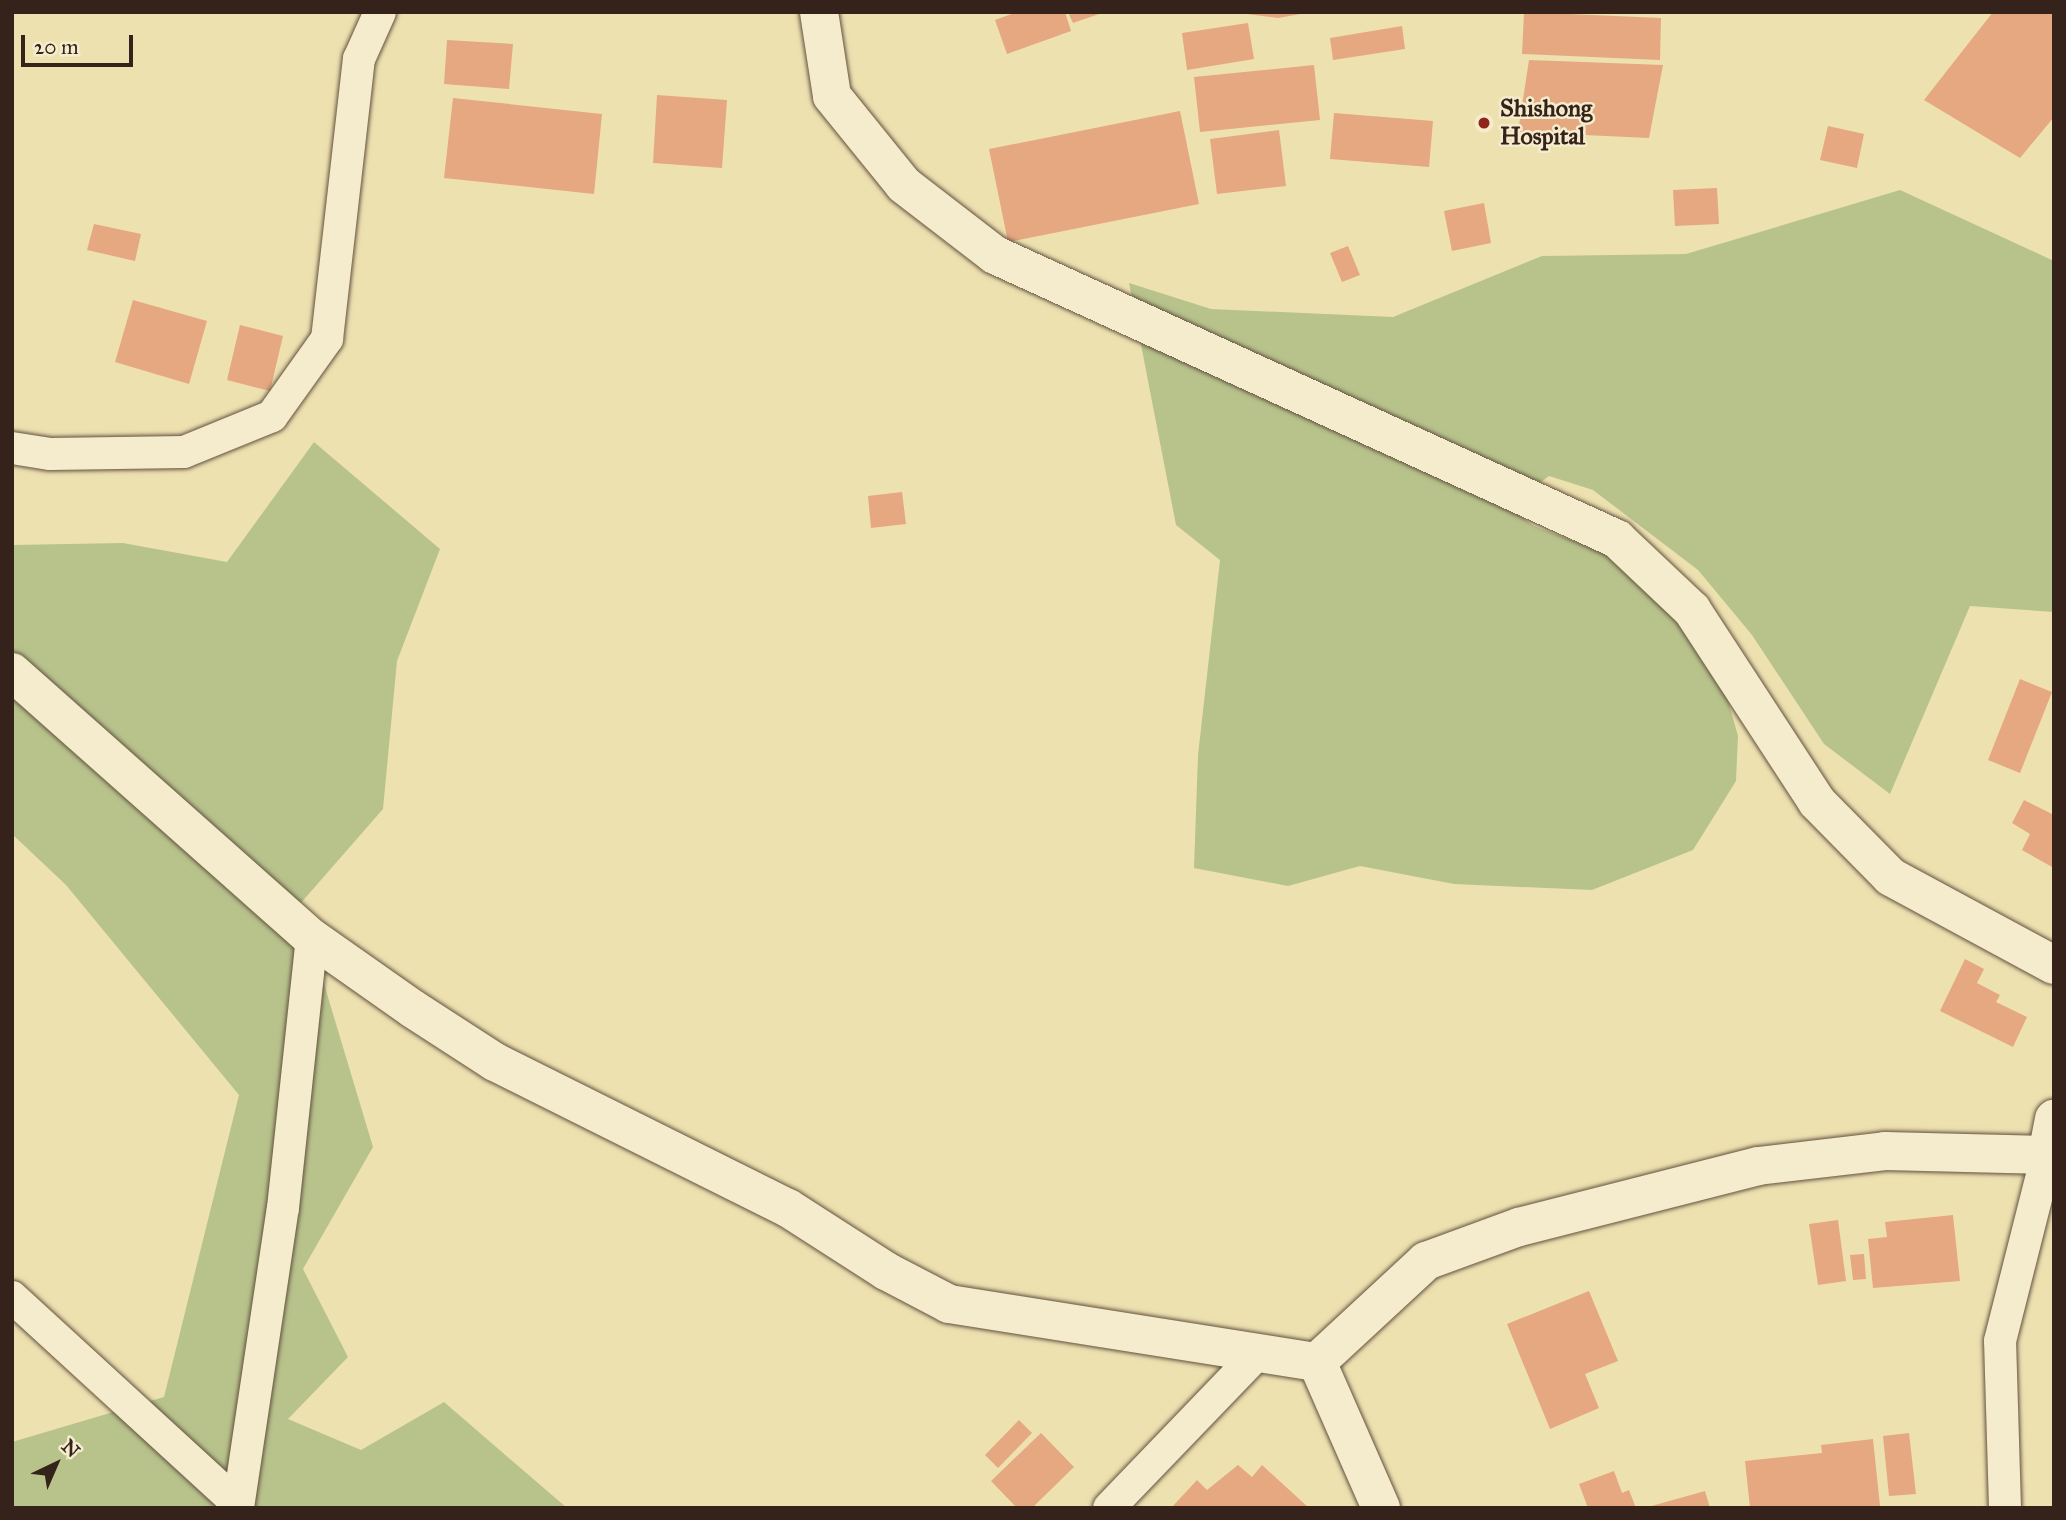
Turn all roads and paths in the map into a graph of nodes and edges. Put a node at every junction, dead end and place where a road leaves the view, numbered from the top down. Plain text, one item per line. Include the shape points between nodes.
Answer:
1 (380, 12) edge
2 (818, 12) edge
3 (12, 448) edge
4 (12, 672) edge
5 (312, 938) junction
6 (2054, 965) edge
7 (2050, 1137) edge
8 (12, 1297) edge
9 (1256, 1356) junction
10 (1317, 1362) junction
11 (238, 1506) edge
12 (1110, 1508) edge
13 (1381, 1508) edge
14 (2004, 1508) edge

1 - 3 street via 359,59 327,339 272,415 184,452 51,454
2 - 6 street via 832,96 905,185 995,256 1617,540 1692,610 1818,802 1891,877
4 - 5 street
5 - 9 street via 495,1062 788,1208 886,1272 950,1304
5 - 11 street via 283,1208
7 - 10 street via 1758,1166 1518,1227 1426,1261
7 - 14 street via 2000,1341
8 - 11 street
9 - 10 street
9 - 12 street
10 - 13 street

